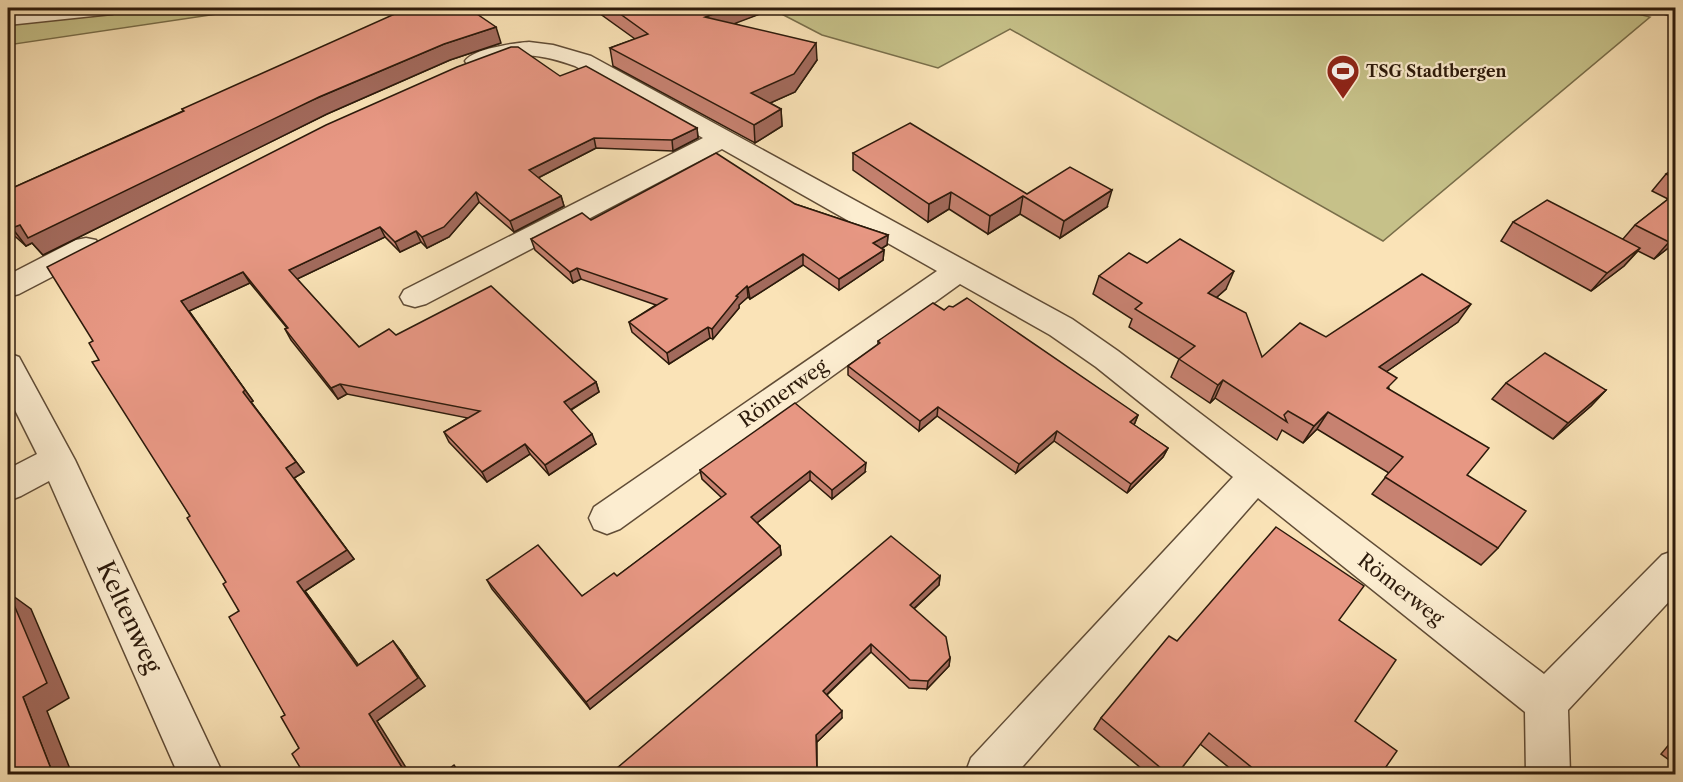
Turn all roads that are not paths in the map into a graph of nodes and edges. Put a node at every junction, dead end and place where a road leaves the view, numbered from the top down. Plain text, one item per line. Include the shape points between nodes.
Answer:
1 (112, 8) edge
2 (1664, 8) edge
3 (1676, 10) edge
4 (8, 20) edge
5 (452, 70) edge
6 (723, 138) junction
7 (112, 234) edge
8 (960, 269) junction
9 (8, 287) edge
10 (415, 297) dead end
11 (8, 365) edge
12 (57, 460) junction
13 (1256, 476) junction
14 (8, 486) edge
15 (607, 518) dead end
16 (1676, 567) edge
17 (1546, 702) junction
18 (201, 774) edge
19 (987, 774) edge
20 (1548, 774) edge

1 - 4 street
2 - 3 street
5 - 6 street, Römerweg via 509,50 550,50 583,61
6 - 8 street, Römerweg
6 - 10 street
7 - 9 street
8 - 13 street, Römerweg via 1061,327 1107,359
8 - 15 street, Römerweg
11 - 12 street, Keltenweg
12 - 14 street
12 - 18 street, Keltenweg
13 - 17 street, Römerweg
13 - 19 street
16 - 17 street
17 - 20 street

